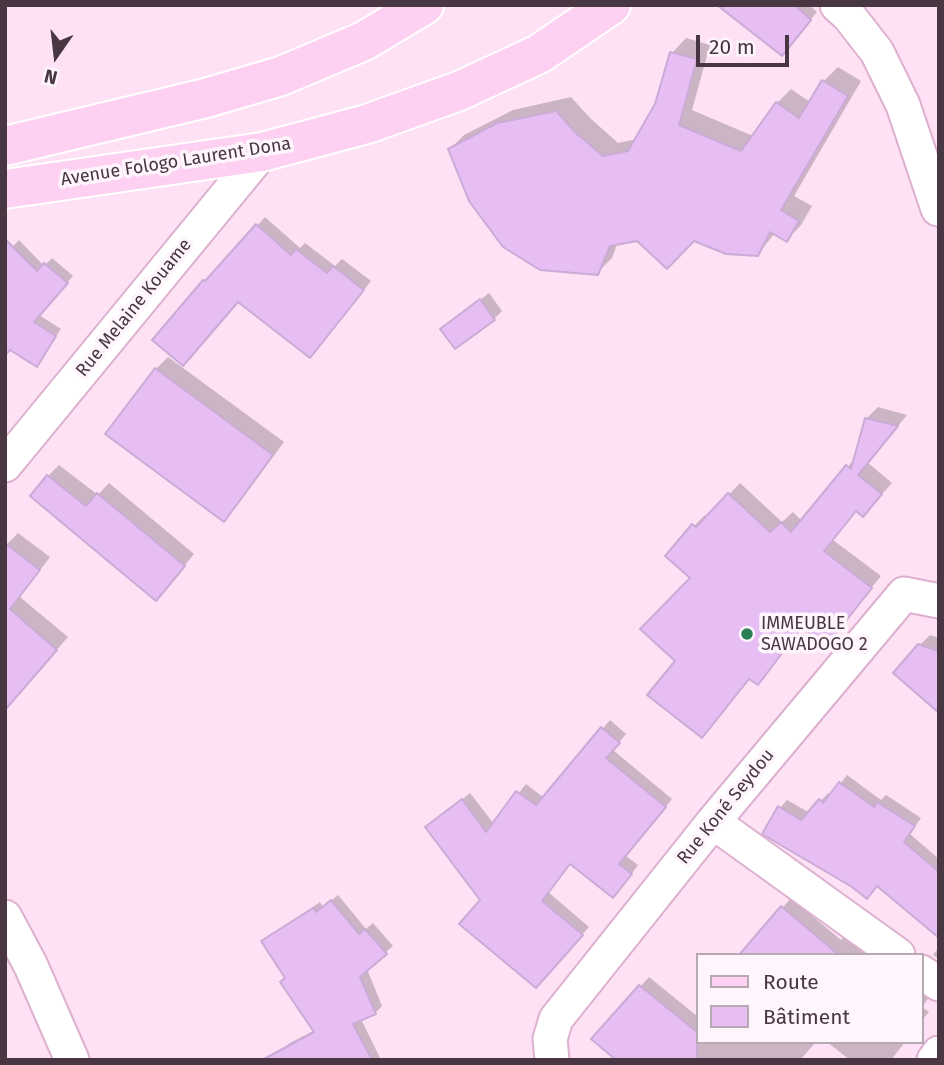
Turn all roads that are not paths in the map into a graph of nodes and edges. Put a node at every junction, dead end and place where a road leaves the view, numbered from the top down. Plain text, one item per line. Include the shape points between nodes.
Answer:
1 (424, 5) edge
2 (611, 5) edge
3 (837, 5) edge
4 (5, 146) edge
5 (262, 152) junction
6 (5, 189) edge
7 (938, 209) edge
8 (5, 465) edge
9 (939, 601) edge
10 (713, 822) junction
11 (5, 917) edge
12 (895, 953) edge
13 (923, 973) edge
14 (939, 984) edge
15 (939, 1053) edge
16 (72, 1060) edge
17 (552, 1060) edge
18 (934, 1060) edge

1 - 4 main road via 364,41 281,76
2 - 5 main road, Avenue Fologo Laurent Dona via 539,54 459,91 367,124
3 - 7 street via 877,52 898,95
5 - 6 main road, Avenue Fologo Laurent Dona
5 - 8 street, Rue Melaine Kouame
9 - 10 street, Rue Koné Seydou via 904,594
10 - 12 street
10 - 17 street, Rue Koné Seydou via 555,1018
11 - 16 street
13 - 14 street
15 - 18 street

